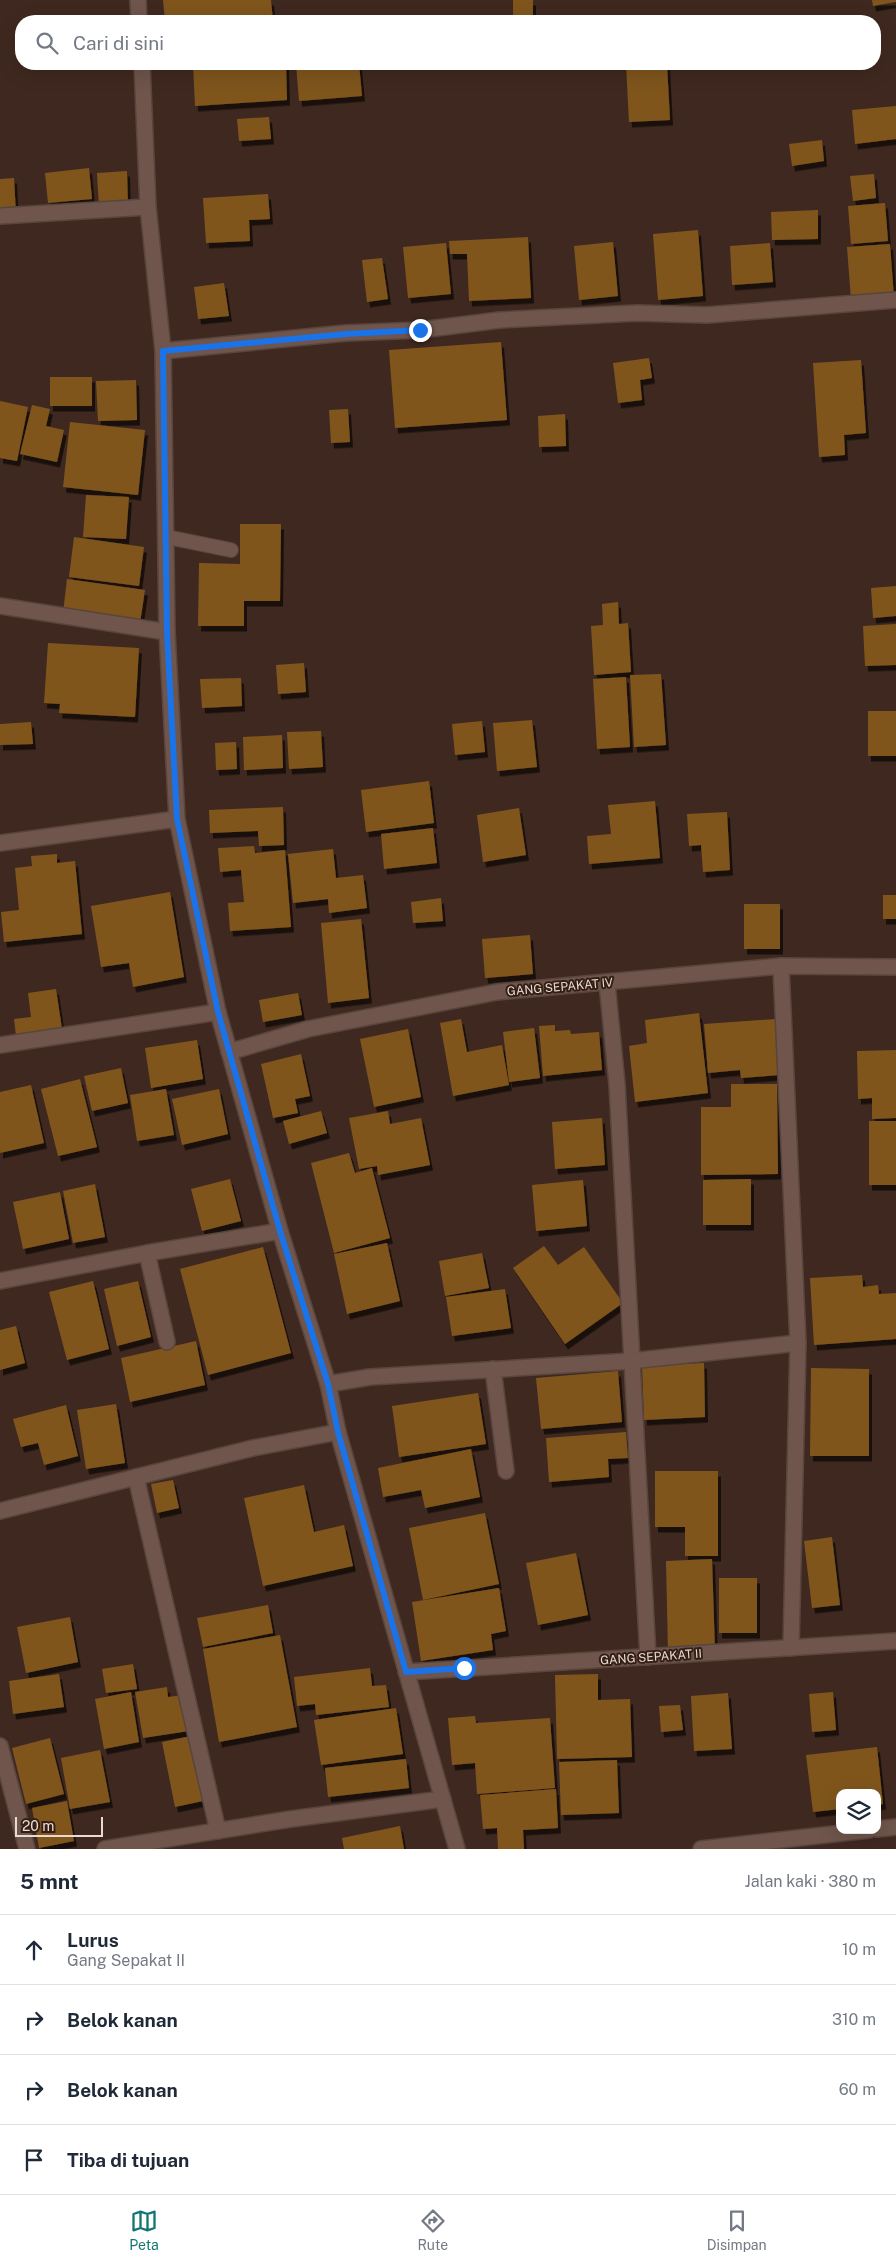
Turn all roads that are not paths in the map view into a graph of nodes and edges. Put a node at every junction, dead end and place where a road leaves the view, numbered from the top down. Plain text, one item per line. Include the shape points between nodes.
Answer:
1 (138, 0) edge
2 (139, 15) edge
3 (142, 70) edge
4 (148, 207) junction
5 (0, 216) edge
6 (896, 300) edge
7 (163, 351) junction
8 (167, 537) junction
9 (231, 550) dead end
10 (0, 606) edge
11 (167, 632) junction
12 (177, 819) junction
13 (0, 843) edge
14 (781, 966) junction
15 (896, 967) edge
16 (607, 983) junction
17 (218, 1012) junction
18 (0, 1045) edge
19 (229, 1052) junction
20 (280, 1231) junction
21 (147, 1253) junction
22 (0, 1281) edge
23 (167, 1342) dead end
24 (798, 1343) junction
25 (631, 1361) junction
26 (493, 1370) junction
27 (328, 1384) junction
28 (338, 1432) junction
29 (506, 1471) dead end
30 (136, 1477) junction
31 (0, 1511) edge
32 (896, 1641) edge
33 (791, 1648) junction
34 (648, 1657) junction
35 (406, 1672) junction
36 (0, 1746) edge
37 (442, 1799) junction
38 (896, 1827) edge
39 (881, 1829) edge
40 (218, 1831) junction
41 (836, 1834) edge
42 (27, 1849) edge
43 (105, 1849) edge
44 (457, 1849) edge
45 (701, 1849) edge

1 - 2 street
3 - 4 street
4 - 5 street
4 - 7 street
6 - 7 street via 707,315 637,313 509,320
7 - 8 street
8 - 9 lane
8 - 11 street
10 - 11 street
11 - 12 street
12 - 13 street
12 - 17 street
14 - 15 street, GANG SEPAKAT IV
14 - 16 street, GANG SEPAKAT IV
14 - 24 street
16 - 19 street, GANG SEPAKAT IV via 496,992 308,1029
16 - 25 street via 617,1084
17 - 18 street
17 - 19 street
19 - 20 street
20 - 21 street
20 - 27 street
21 - 22 street
21 - 23 street
24 - 25 street
24 - 33 street
25 - 26 street
25 - 34 street
26 - 27 street via 370,1377
26 - 29 street
27 - 28 street
28 - 30 street via 253,1448
28 - 35 street
30 - 31 street
30 - 40 street
32 - 33 street, GANG SEPAKAT II
33 - 34 street, GANG SEPAKAT II
34 - 35 street, GANG SEPAKAT II
35 - 37 street
36 - 42 street
37 - 40 street
37 - 44 street
38 - 39 street
40 - 43 street
41 - 45 street

